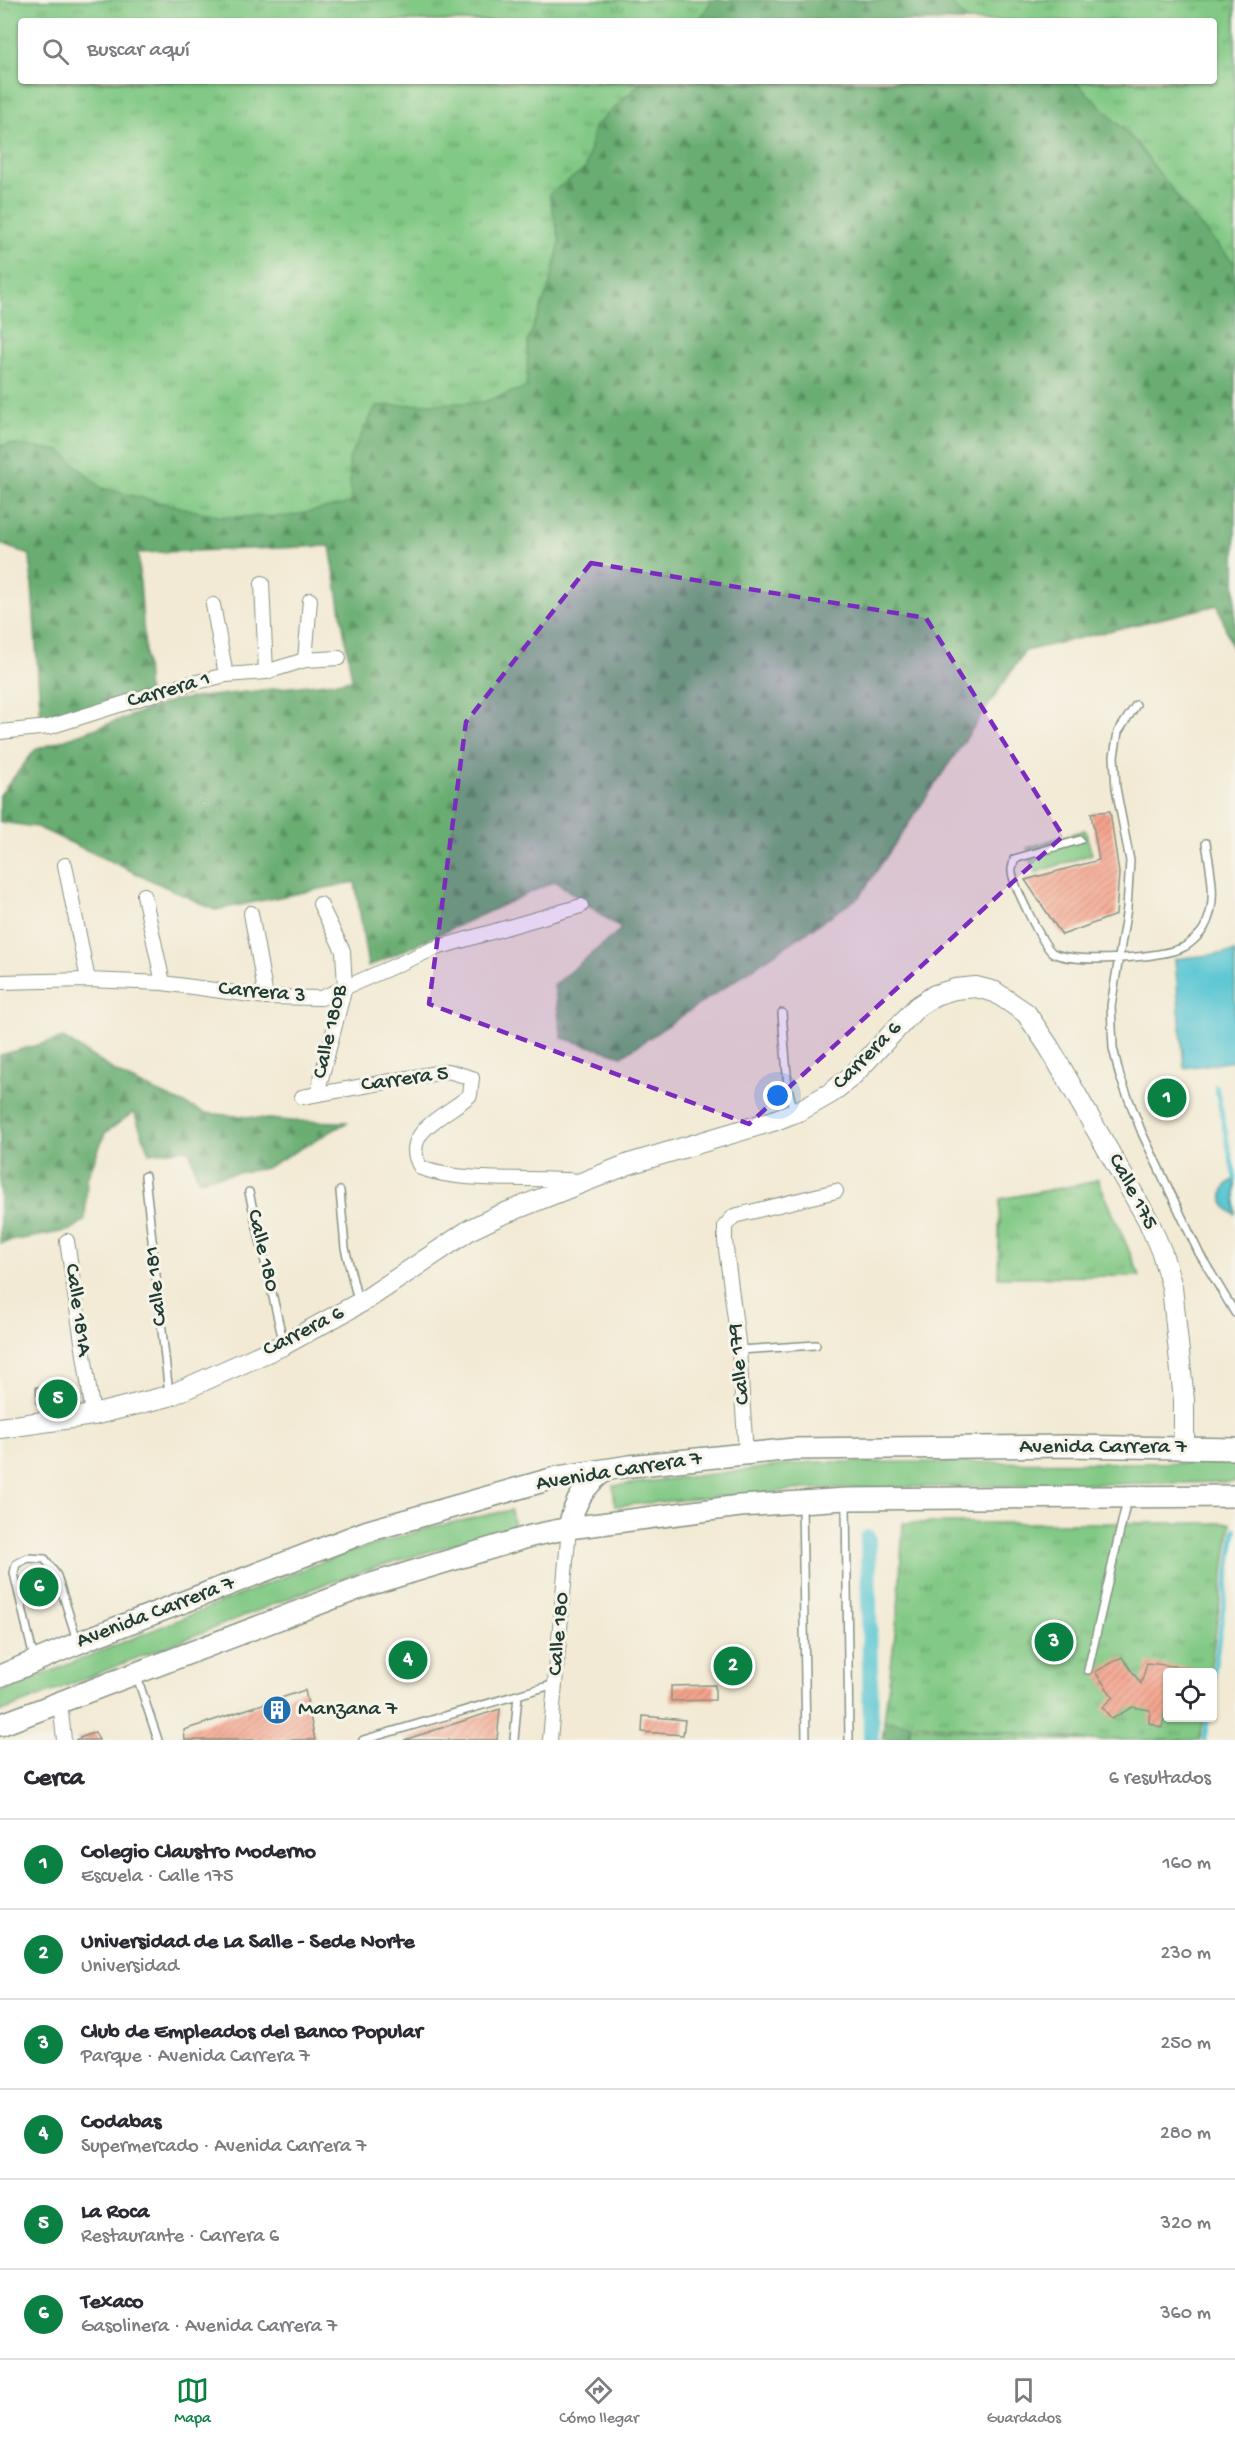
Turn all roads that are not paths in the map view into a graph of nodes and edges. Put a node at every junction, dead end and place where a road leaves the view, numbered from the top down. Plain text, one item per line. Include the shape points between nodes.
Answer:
1 (262, 583) dead end
2 (310, 600) dead end
3 (213, 605) dead end
4 (339, 658) dead end
5 (305, 660) junction
6 (266, 672) junction
7 (226, 675) junction
8 (1136, 705) dead end
9 (0, 732) edge
10 (1080, 840) dead end
11 (1206, 843) dead end
12 (65, 865) dead end
13 (144, 896) dead end
14 (320, 904) dead end
15 (580, 906) dead end
16 (251, 913) dead end
17 (1119, 958) junction
18 (88, 980) junction
19 (0, 982) edge
20 (163, 983) junction
21 (345, 987) junction
22 (976, 987) joint
23 (266, 997) junction
24 (782, 1013) dead end
25 (317, 1094) junction
26 (302, 1097) dead end
27 (794, 1113) junction
28 (420, 1168) joint
29 (145, 1176) dead end
30 (586, 1182) junction
31 (249, 1191) dead end
32 (340, 1191) dead end
33 (836, 1191) dead end
34 (67, 1240) dead end
35 (359, 1304) junction
36 (1235, 1313) edge
37 (284, 1345) junction
38 (816, 1345) dead end
39 (739, 1350) junction
40 (170, 1396) junction
41 (93, 1415) junction
42 (0, 1425) edge
43 (1184, 1448) junction
44 (1235, 1449) edge
45 (746, 1454) junction
46 (607, 1469) junction
47 (1128, 1496) junction
48 (1235, 1496) edge
49 (846, 1499) junction
50 (802, 1501) junction
51 (570, 1527) junction
52 (78, 1643) junction
53 (35, 1660) junction
54 (1088, 1670) dead end
55 (136, 1674) junction
56 (0, 1676) edge
57 (555, 1684) junction
58 (518, 1695) junction
59 (60, 1702) junction
60 (0, 1725) edge
61 (382, 1737) edge
62 (64, 1740) edge
63 (158, 1740) edge
64 (363, 1740) edge
65 (514, 1740) edge
66 (550, 1740) edge
67 (806, 1740) edge
68 (849, 1740) edge

1 - 6 street
2 - 5 street
3 - 7 street
4 - 5 street, Carrera 1
5 - 6 street, Carrera 1
6 - 7 street, Carrera 1
7 - 9 street, Carrera 1 via 50,727
8 - 17 lane via 1118,732 1114,756 1130,861
10 - 17 lane via 1014,859 1012,872 1041,939 1052,952 1068,957
11 - 17 lane via 1212,878 1211,904 1204,929 1184,947
12 - 18 street
13 - 20 street
14 - 21 street, Calle 180B via 343,951
15 - 21 street, Carrera 3 via 433,949
16 - 23 street
17 - 36 lane via 1111,1006 1113,1048 1120,1077 1199,1252
18 - 19 street, Carrera 3
18 - 20 street, Carrera 3
20 - 23 street, Carrera 3
21 - 23 street, Carrera 3 via 321,998
21 - 25 street, Calle 180B
22 - 27 street, Carrera 6 via 935,995 917,1007 853,1075 831,1093
22 - 43 street, Calle 175 via 995,992 1026,1013 1148,1220 1172,1287 1184,1400
24 - 27 lane
25 - 26 street, Carrera 5
25 - 28 street, Carrera 5 via 448,1071 472,1078 470,1095 418,1135 413,1153
27 - 30 street, Carrera 6 via 629,1164
28 - 30 street, Carrera 6 via 477,1176
29 - 40 lane, Calle 181
30 - 35 street, Carrera 6 via 471,1229
31 - 37 lane, Calle 180
32 - 35 lane via 345,1248
33 - 39 street, Calle 179 via 734,1216 725,1226
34 - 41 street, Calle 181A
35 - 37 street, Carrera 6
37 - 40 street, Carrera 6
38 - 39 lane
39 - 45 street, Calle 179
40 - 41 street, Carrera 6
41 - 42 street, Carrera 6
43 - 44 main road, Avenida Carrera 7
43 - 45 main road, Avenida Carrera 7 via 842,1448
45 - 46 main road, Avenida Carrera 7
46 - 51 main road via 581,1493
46 - 52 main road, Avenida Carrera 7 via 558,1478 368,1531
47 - 48 main road, Avenida Carrera 7
47 - 49 main road, Avenida Carrera 7
47 - 54 lane
49 - 50 main road, Avenida Carrera 7
49 - 68 lane
50 - 51 main road, Avenida Carrera 7
50 - 67 lane
51 - 55 main road, Avenida Carrera 7 via 368,1585
51 - 57 street, Calle 180
52 - 53 main road, Avenida Carrera 7
52 - 53 lane via 57,1576 45,1559 28,1558 16,1564 14,1573
53 - 56 main road, Avenida Carrera 7
55 - 59 main road, Avenida Carrera 7
55 - 63 lane
57 - 58 lane
57 - 66 street, Calle 180
58 - 61 lane
58 - 65 lane
59 - 60 main road, Avenida Carrera 7
59 - 62 street
61 - 64 lane

